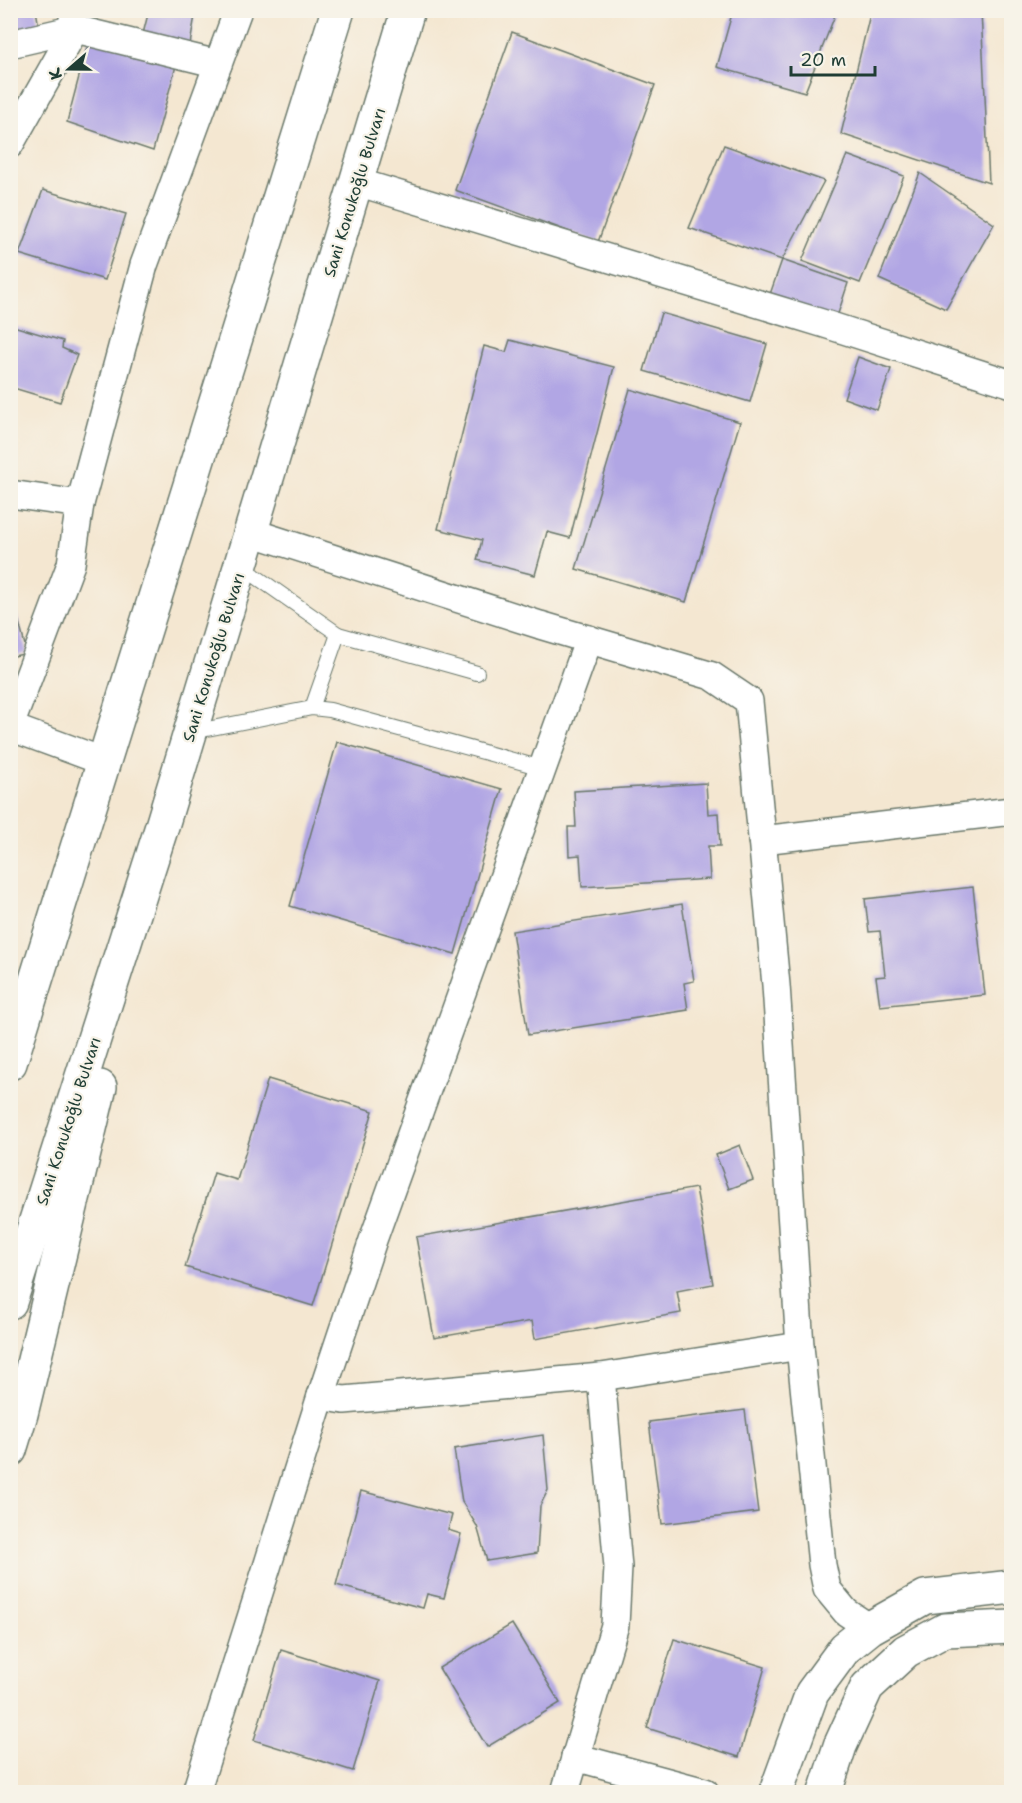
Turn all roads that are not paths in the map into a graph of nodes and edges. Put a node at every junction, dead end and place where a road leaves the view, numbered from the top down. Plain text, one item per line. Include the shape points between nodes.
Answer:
1 (238, 10) edge
2 (338, 10) edge
3 (408, 10) edge
4 (74, 20) edge
5 (10, 45) edge
6 (218, 64) junction
7 (10, 144) edge
8 (357, 182) junction
9 (1011, 384) edge
10 (10, 494) edge
11 (80, 504) junction
12 (251, 532) junction
13 (241, 566) junction
14 (339, 634) junction
15 (589, 639) junction
16 (477, 673) dead end
17 (312, 708) junction
18 (10, 727) edge
19 (190, 732) junction
20 (105, 762) junction
21 (542, 768) junction
22 (1011, 811) edge
23 (162, 826) junction
24 (762, 840) junction
25 (63, 894) junction
26 (10, 1012) edge
27 (10, 1064) edge
28 (10, 1302) edge
29 (800, 1346) junction
30 (601, 1377) junction
31 (321, 1396) junction
32 (10, 1450) edge
33 (1011, 1587) edge
34 (1011, 1627) edge
35 (870, 1628) junction
36 (575, 1757) junction
37 (196, 1792) edge
38 (565, 1792) edge
39 (705, 1792) edge
40 (776, 1792) edge
41 (825, 1792) edge

1 - 6 street
2 - 20 main road
3 - 8 main road, Sani Konukoğlu Bulvarı
4 - 5 street
4 - 6 street
4 - 7 street
6 - 11 street via 144,264
8 - 9 street
8 - 12 main road, Sani Konukoğlu Bulvarı
10 - 11 street
11 - 18 street via 71,564
12 - 13 main road, Sani Konukoğlu Bulvarı
12 - 15 street
13 - 14 lane
13 - 19 main road, Sani Konukoğlu Bulvarı
14 - 16 lane
14 - 17 lane
15 - 21 street
15 - 24 street via 712,676 749,701
17 - 19 lane
17 - 21 lane
18 - 20 street
19 - 23 main road, Sani Konukoğlu Bulvarı
20 - 25 main road
21 - 31 street
22 - 24 street
23 - 28 main road, Sani Konukoğlu Bulvarı
23 - 32 main road
24 - 29 street via 776,985
25 - 26 main road
25 - 27 main road
29 - 30 street
29 - 35 street via 827,1589 846,1612
30 - 31 street via 344,1400
30 - 36 street via 618,1567 615,1625
31 - 37 street
33 - 35 main road via 925,1597
34 - 41 main road via 945,1630 906,1651 867,1687 840,1746
35 - 40 main road via 845,1648 812,1693
36 - 38 street
36 - 39 street

